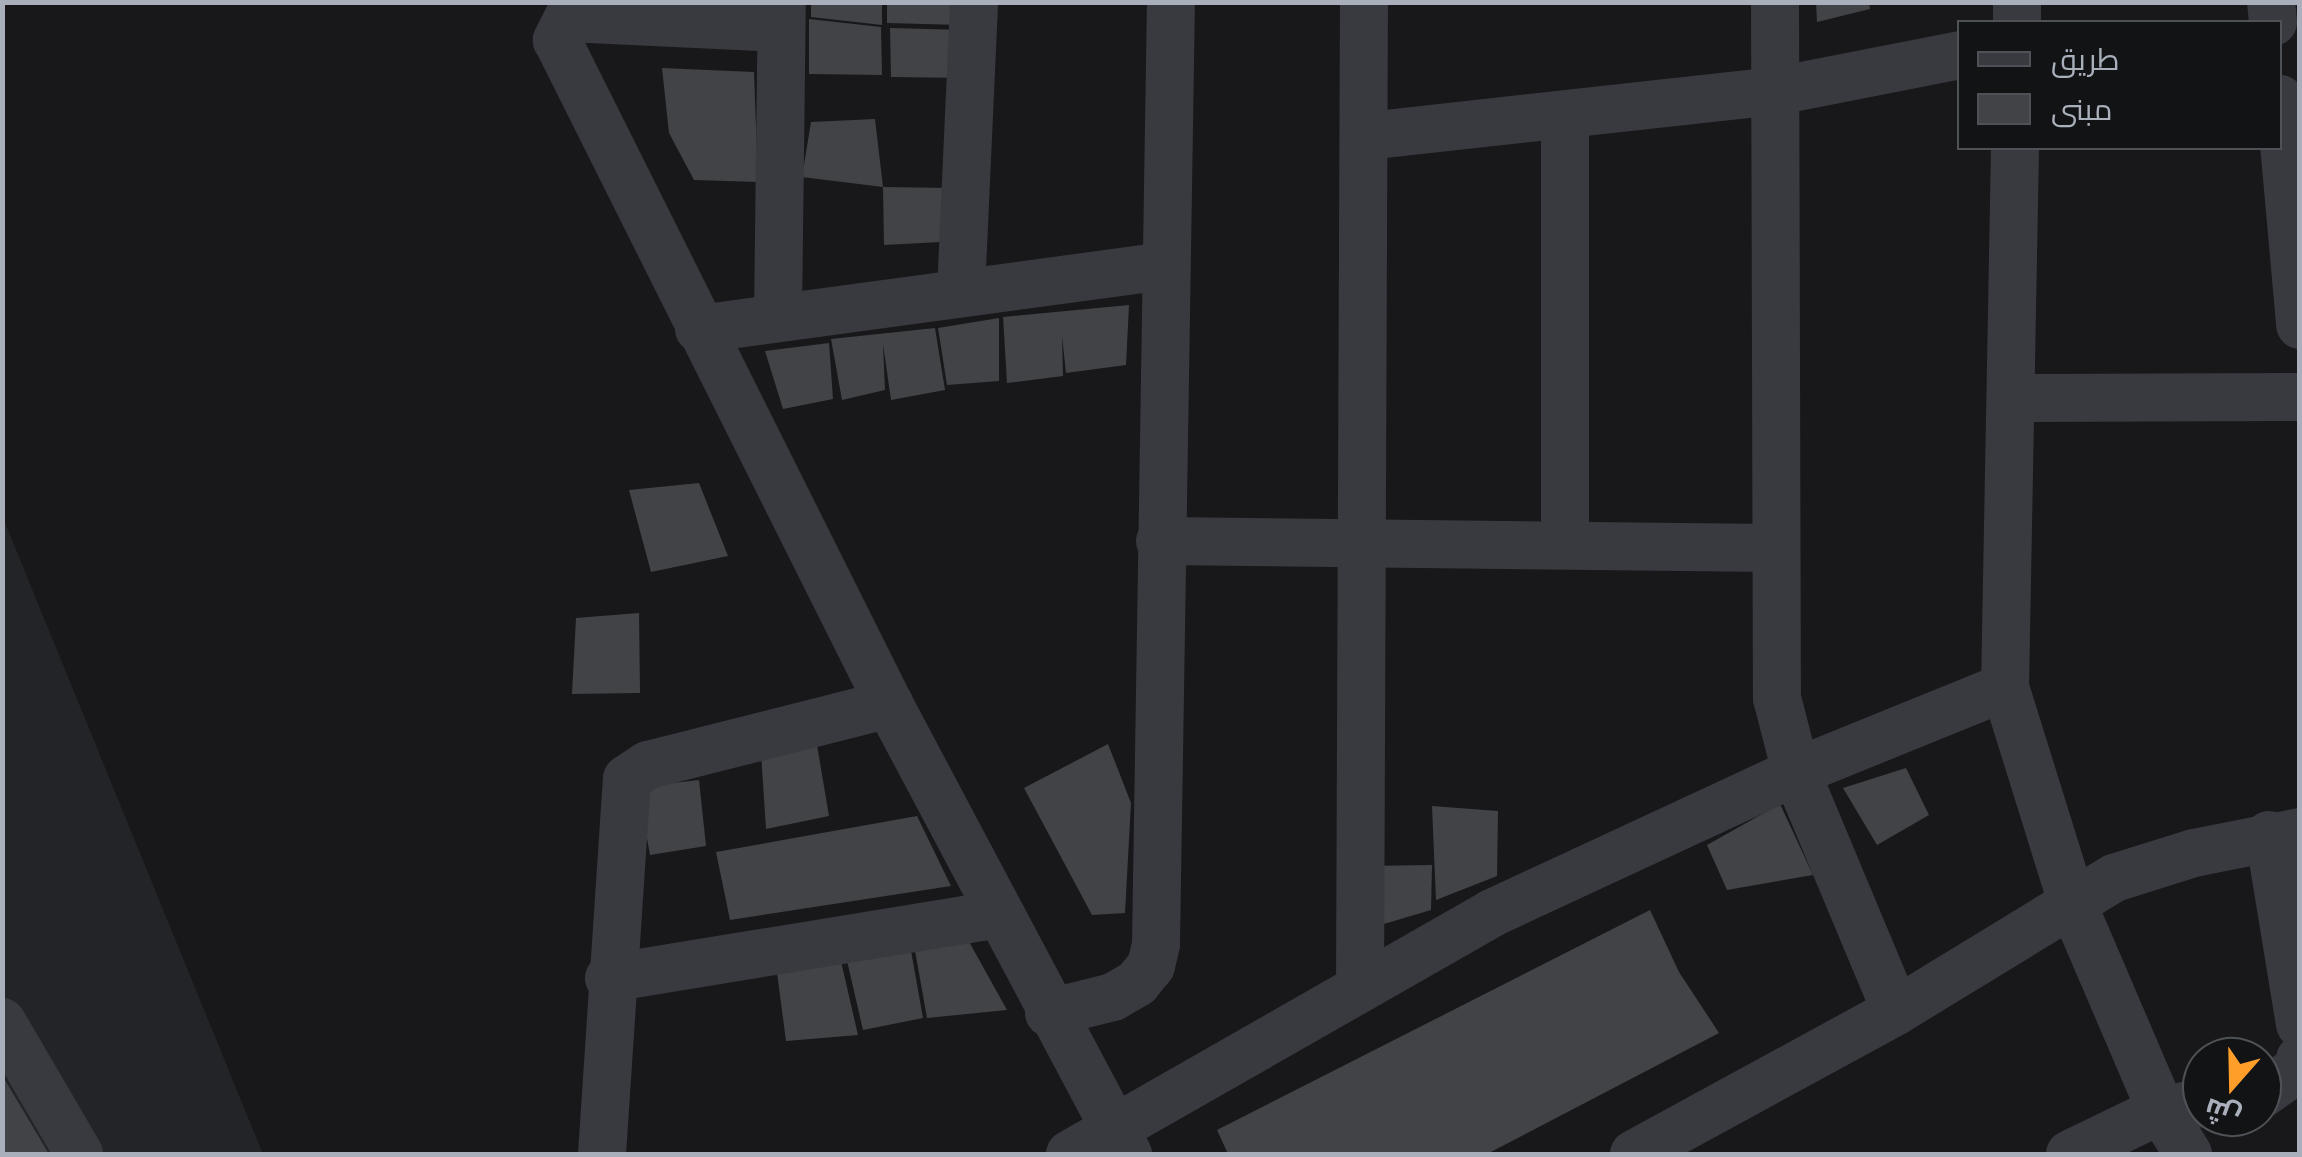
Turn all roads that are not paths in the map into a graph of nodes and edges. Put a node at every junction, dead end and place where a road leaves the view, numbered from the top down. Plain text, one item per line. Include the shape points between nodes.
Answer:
1 (974, 2) edge
2 (1172, 2) edge
3 (1776, 2) edge
4 (1376, 4) edge
5 (782, 15) edge
6 (1957, 56) edge
7 (1776, 91) junction
8 (1566, 115) junction
9 (2282, 122) edge
10 (1368, 136) junction
11 (2015, 150) edge
12 (1165, 266) junction
13 (961, 291) junction
14 (778, 316) junction
15 (2300, 325) edge
16 (699, 329) junction
17 (2300, 397) edge
18 (2012, 398) junction
19 (1160, 540) junction
20 (1360, 541) junction
21 (1565, 544) junction
22 (1772, 548) junction
23 (2005, 688) junction
24 (889, 704) junction
25 (1796, 772) junction
26 (2284, 834) edge
27 (2073, 905) junction
28 (998, 914) junction
29 (610, 978) junction
30 (1360, 988) junction
31 (1896, 1011) junction
32 (1048, 1014) junction
33 (2, 1022) edge
34 (2300, 1024) edge
35 (2300, 1058) edge
36 (2282, 1080) edge
37 (2181, 1106) edge
38 (1120, 1141) edge
39 (79, 1154) edge
40 (602, 1154) edge
41 (1070, 1154) edge
42 (1634, 1154) edge
43 (2070, 1154) edge
44 (2188, 1154) edge

1 - 13 street
2 - 12 street
3 - 7 street
4 - 10 street
5 - 14 street
5 - 16 street via 568,18 557,31
6 - 7 street
7 - 8 street
7 - 22 street
8 - 10 street
8 - 21 street
9 - 15 street
10 - 20 street
11 - 18 street
12 - 13 street
12 - 19 street
13 - 14 street
14 - 16 street
16 - 24 street
17 - 18 street
18 - 23 street
19 - 20 street
19 - 32 street via 1154,955 1137,982 1113,997
20 - 21 street
20 - 30 street
21 - 22 street
22 - 25 street via 1777,698
23 - 25 street
23 - 27 street
24 - 28 street
24 - 29 street via 648,765 627,780
25 - 30 street via 1492,913
25 - 31 street
26 - 27 street via 2114,878
26 - 34 street
27 - 31 street
27 - 37 street
28 - 29 street
28 - 32 street
29 - 40 street
30 - 38 street
31 - 42 street
32 - 38 street
33 - 39 street
35 - 36 street via 2299,1068
37 - 43 street
37 - 44 street
38 - 41 street

